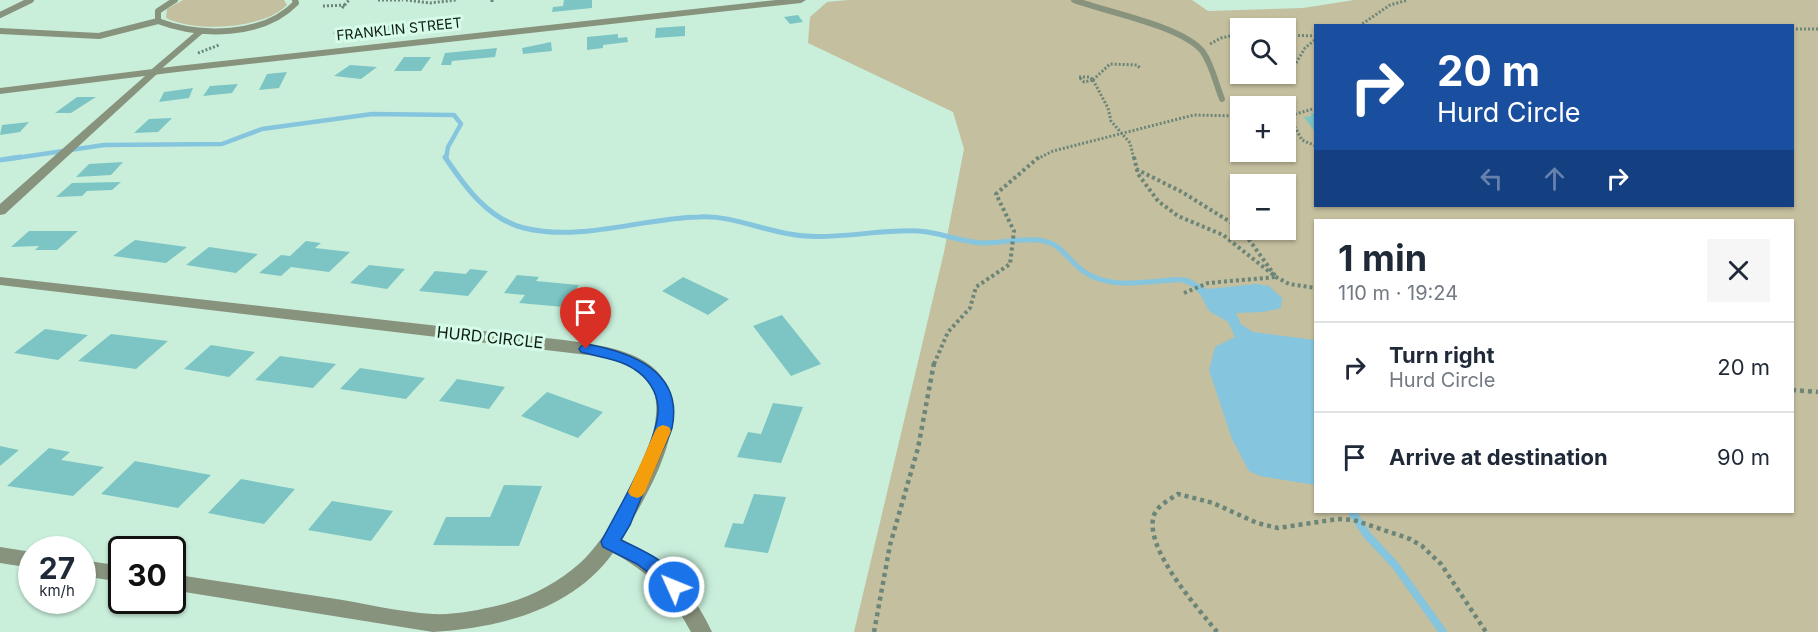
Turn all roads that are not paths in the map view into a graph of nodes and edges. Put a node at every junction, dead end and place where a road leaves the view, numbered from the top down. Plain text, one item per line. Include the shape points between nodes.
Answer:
1 (31, 0) edge
2 (175, 0) edge
3 (295, 0) edge
4 (801, 0) edge
5 (1074, 0) edge
6 (693, 6) edge
7 (0, 15) edge
8 (159, 21) junction
9 (0, 31) edge
10 (201, 31) junction
11 (153, 72) junction
12 (0, 91) edge
13 (1222, 99) dead end
14 (0, 211) edge
15 (0, 281) edge
16 (610, 542) junction
17 (0, 555) edge
18 (18, 558) edge
19 (186, 584) edge
20 (702, 632) edge

1 - 7 lane
2 - 8 lane via 158,11
3 - 10 lane via 290,11 270,20 227,30
4 - 6 street, FRANKLIN STREET
5 - 13 lane via 1174,33 1202,50
6 - 11 street, FRANKLIN STREET
8 - 9 lane via 99,36
8 - 10 lane
10 - 11 lane
11 - 12 street, FRANKLIN STREET
11 - 14 street
15 - 16 street, HURD CIRCLE via 564,345 626,359 646,370 659,384 666,417 651,461
16 - 19 street, HURD CIRCLE via 581,574 547,597 511,612 465,622 433,623
16 - 20 street via 644,559 664,575
17 - 18 street

